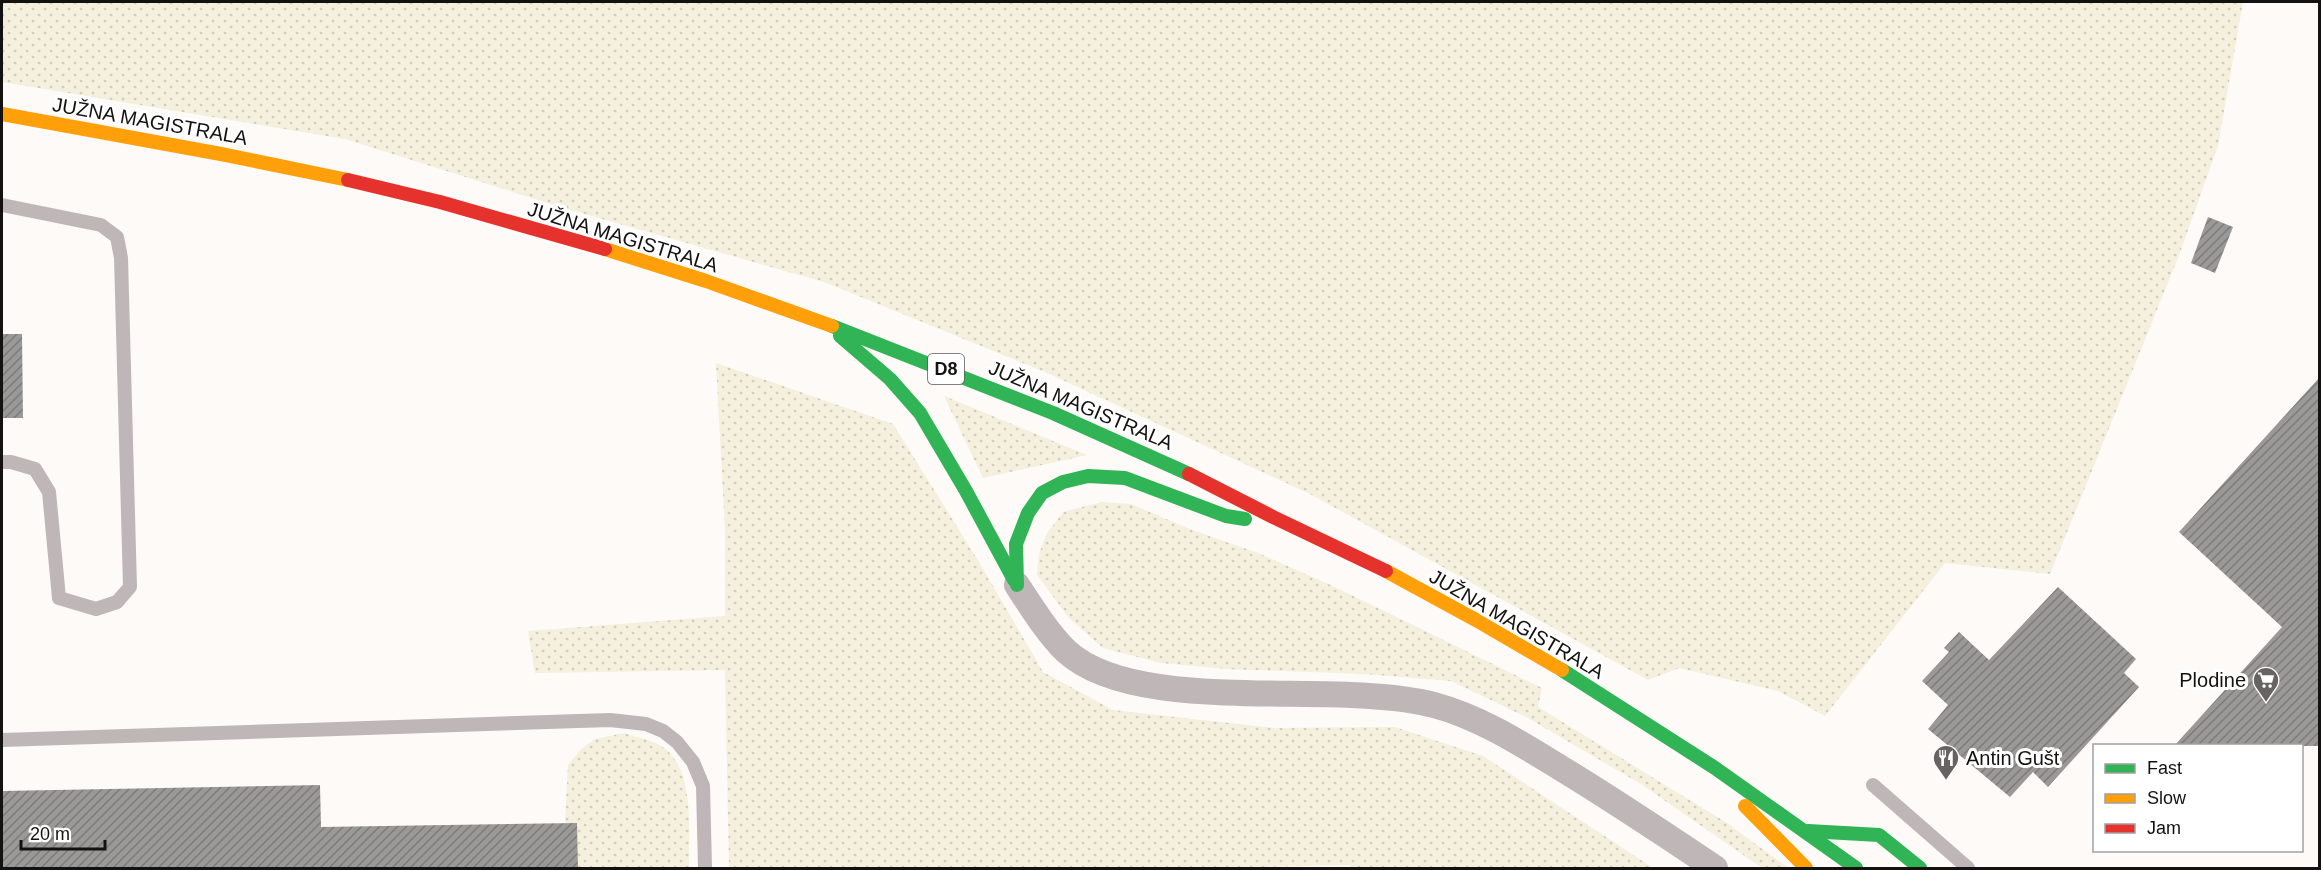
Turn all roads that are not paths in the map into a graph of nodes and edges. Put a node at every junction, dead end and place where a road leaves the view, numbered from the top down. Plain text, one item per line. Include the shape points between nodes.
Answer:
1 (2, 114) edge
2 (2, 205) edge
3 (823, 321) junction
4 (2, 462) edge
5 (1290, 526) junction
6 (1017, 585) junction
7 (2, 740) edge
8 (1673, 740) junction
9 (1873, 785) dead end
10 (1808, 831) junction
11 (705, 868) edge
12 (1715, 868) edge
13 (1806, 868) edge
14 (1856, 868) edge
15 (1920, 868) edge
16 (1968, 868) edge

1 - 3 main road, JUŽNA MAGISTRALA / D8 via 162,141 437,201 604,248
2 - 4 lane via 101,225 117,237 121,258 130,587 117,602 96,609 59,598 49,492 35,469
3 - 5 main road, JUŽNA MAGISTRALA / D8 via 1145,452
3 - 6 main road via 890,379 920,413
5 - 6 main road via 1226,516 1125,478 1088,476 1063,482 1042,493 1028,513 1016,544
5 - 8 main road, JUŽNA MAGISTRALA / D8 via 1389,573 1502,634
6 - 12 street via 1067,651 1093,669 1130,681 1179,689 1396,698 1434,705 1477,721 1525,746
7 - 11 lane via 610,720 646,724 677,742 693,762 703,786
8 - 10 main road, JUŽNA MAGISTRALA / D8
8 - 13 main road via 1723,783
9 - 16 lane
10 - 14 main road, JUŽNA MAGISTRALA / D8
10 - 15 main road via 1879,835

